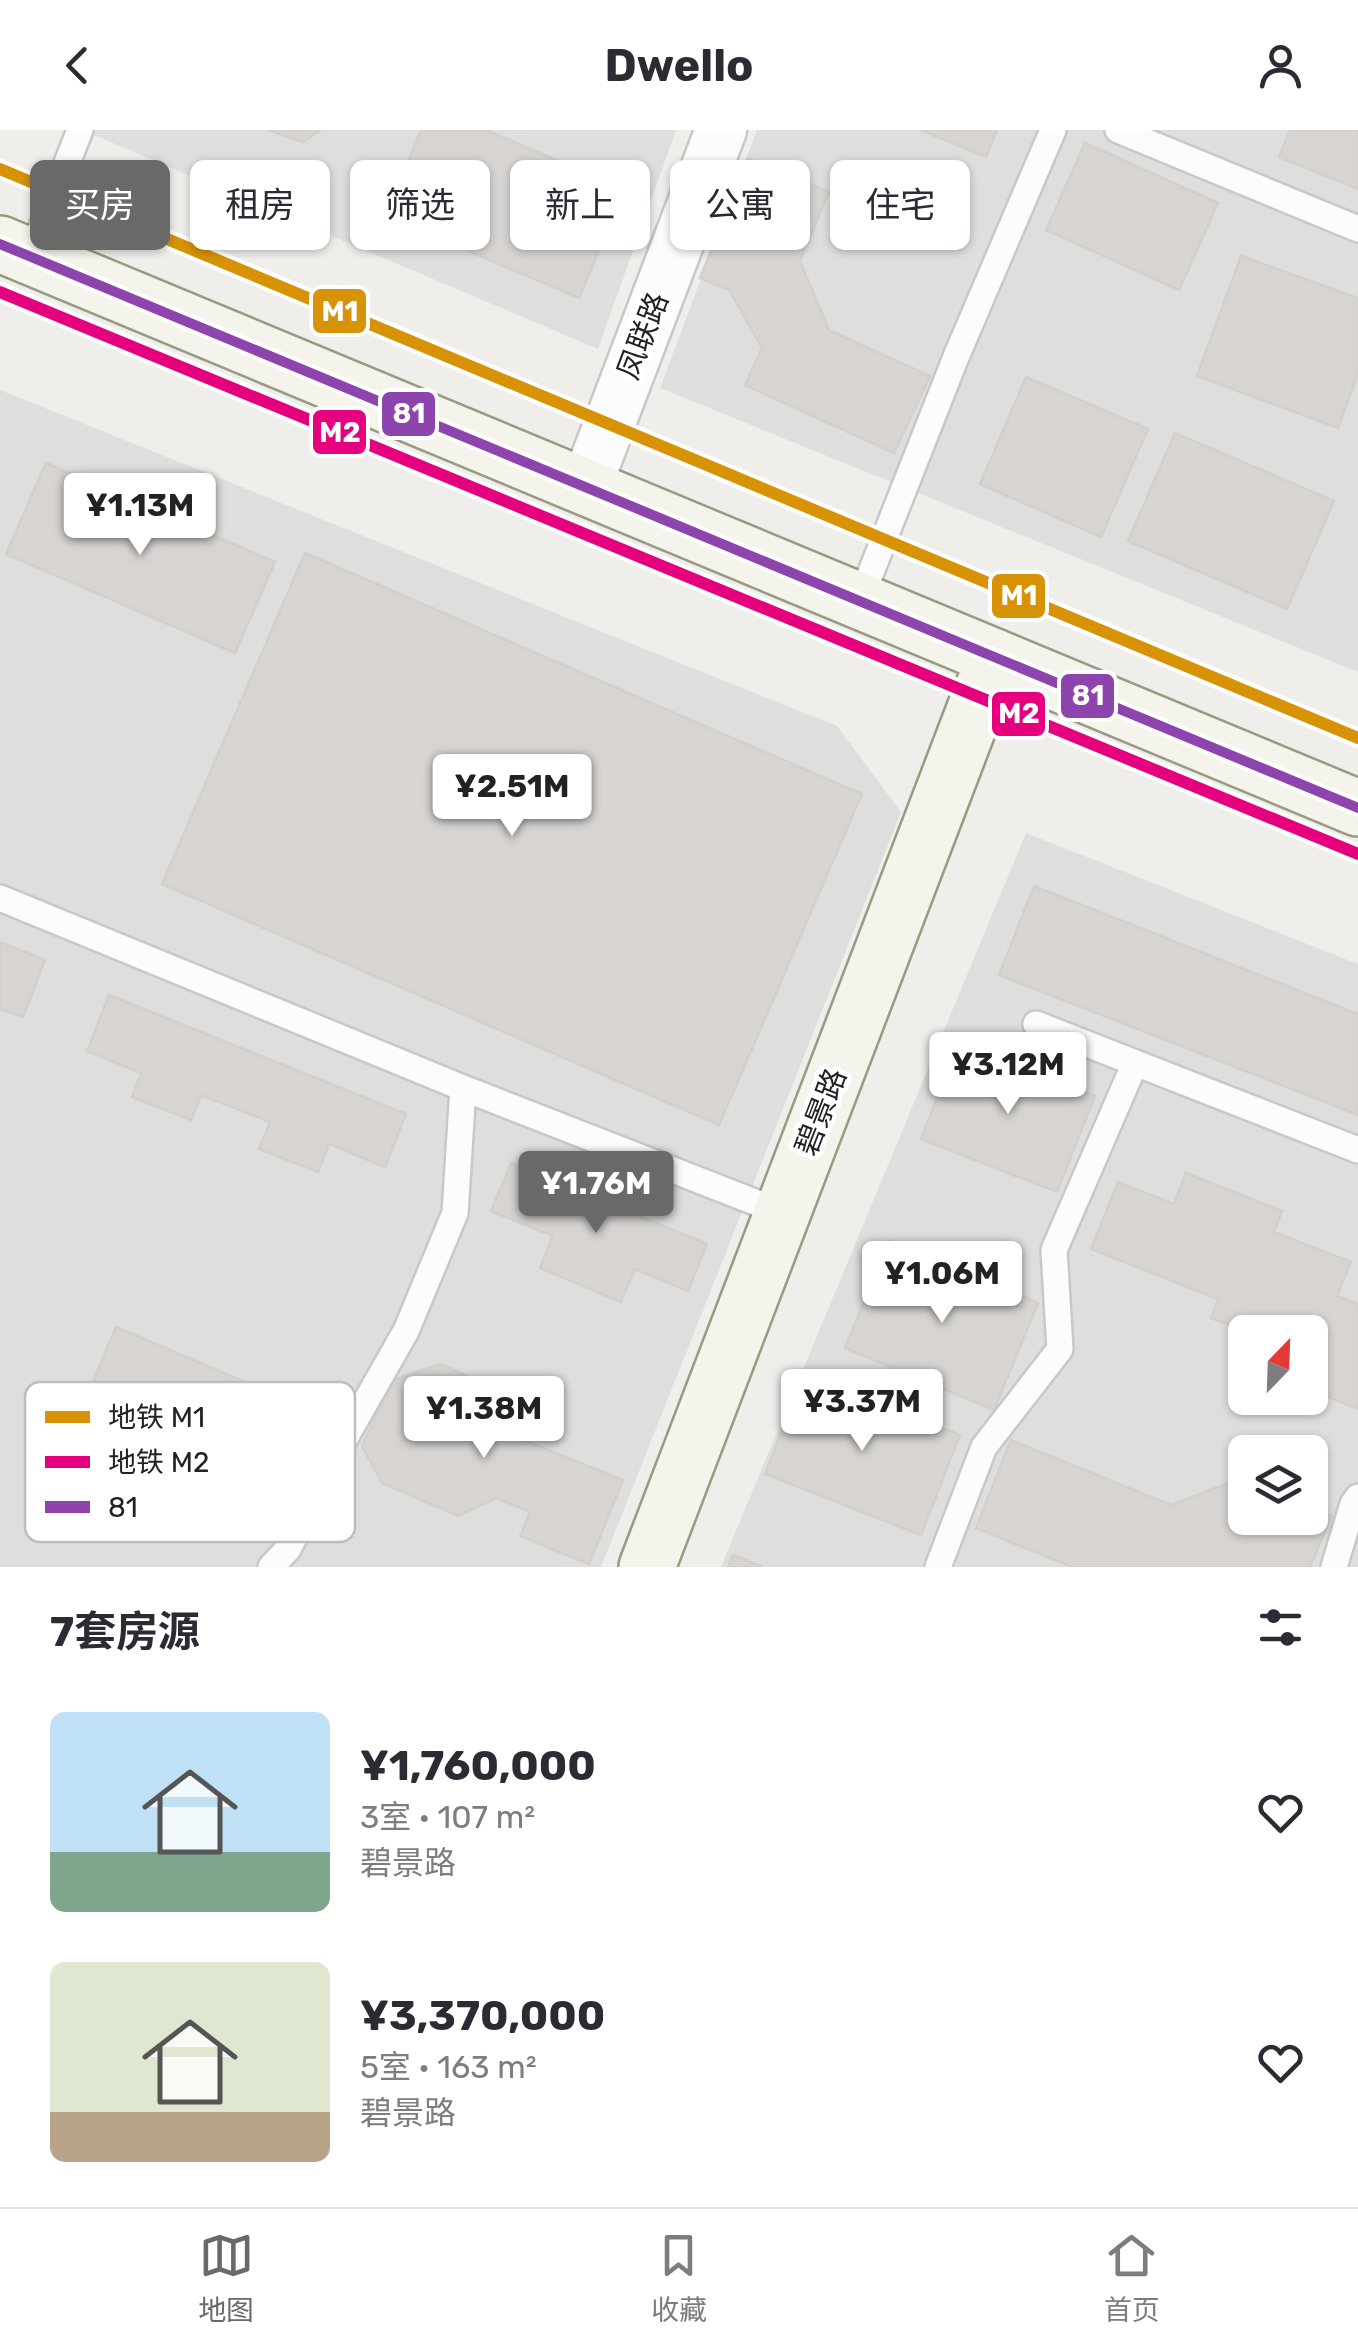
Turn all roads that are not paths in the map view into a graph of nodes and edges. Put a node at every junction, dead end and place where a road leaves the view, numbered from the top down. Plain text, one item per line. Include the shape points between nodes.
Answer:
1 (80, 130) edge
2 (721, 130) edge
3 (1053, 130) edge
4 (1118, 130) edge
5 (1358, 229) edge
6 (15, 251) edge
7 (586, 486) junction
8 (860, 600) junction
9 (995, 656) junction
10 (1358, 808) edge
11 (0, 898) edge
12 (1036, 1024) dead end
13 (1134, 1062) junction
14 (463, 1088) junction
15 (1358, 1150) edge
16 (782, 1213) junction
17 (355, 1420) edge
18 (1358, 1498) edge
19 (292, 1542) edge
20 (271, 1567) edge
21 (647, 1567) edge
22 (938, 1567) edge
23 (1334, 1567) edge

1 - 6 lane
2 - 7 street, 凤联路
3 - 8 lane
4 - 5 lane
6 - 7 main road
7 - 8 main road
8 - 9 main road
9 - 10 main road
9 - 16 main road, 碧景路
11 - 14 lane
12 - 13 lane
13 - 15 lane
13 - 22 lane via 1054,1250 1060,1349 984,1447
14 - 16 lane
14 - 17 lane via 456,1213 406,1330
16 - 21 main road, 碧景路
18 - 23 lane
19 - 20 lane

